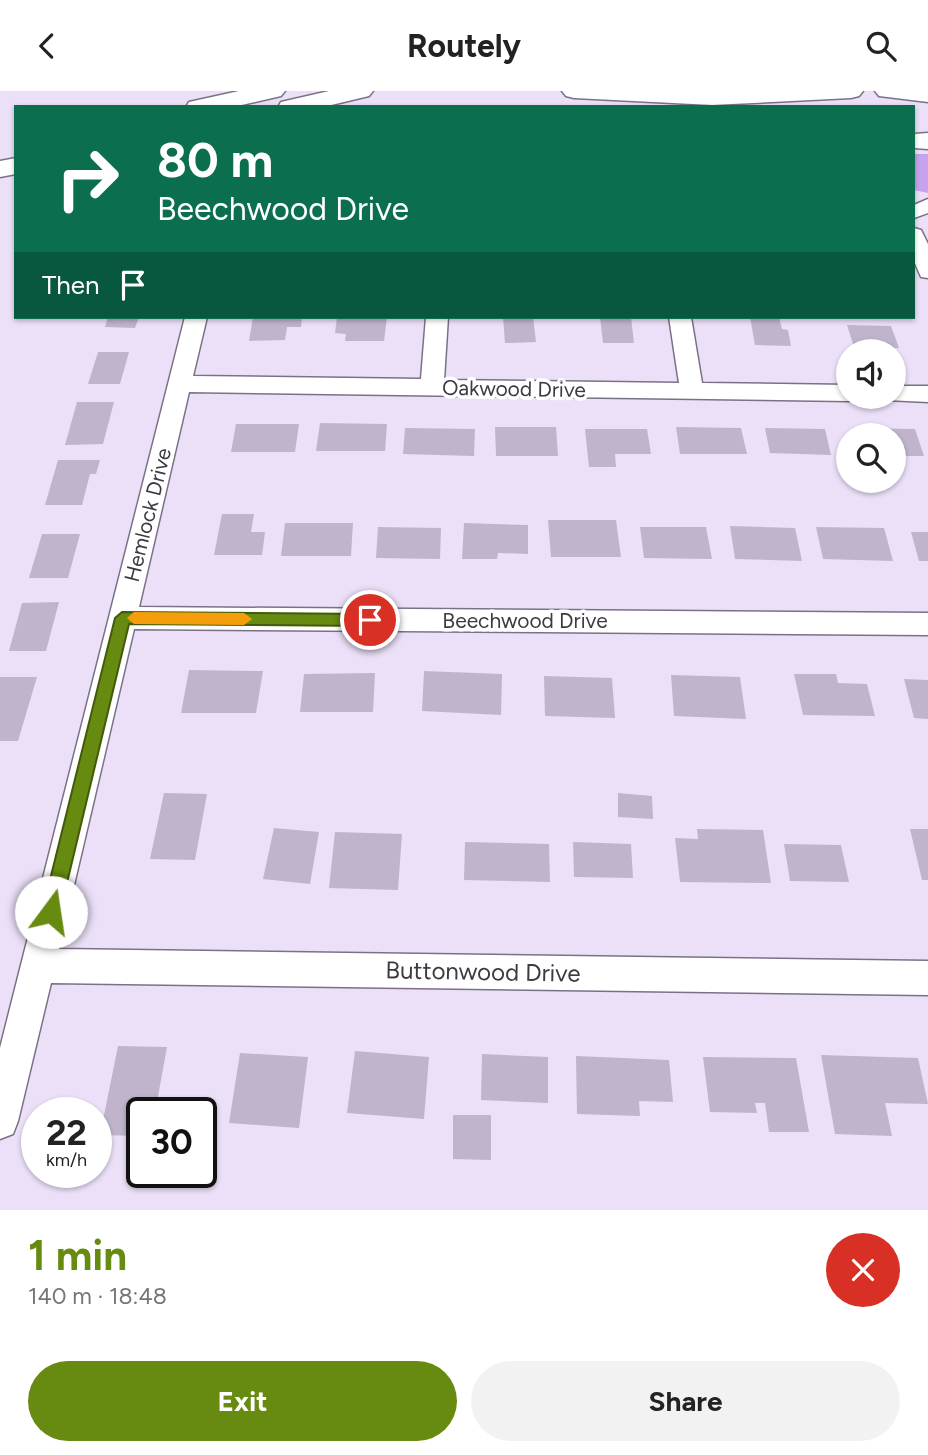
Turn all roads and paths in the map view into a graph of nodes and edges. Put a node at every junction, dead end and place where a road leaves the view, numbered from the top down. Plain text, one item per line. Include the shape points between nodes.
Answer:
1 (273, 91) edge
2 (361, 91) edge
3 (574, 91) edge
4 (851, 91) edge
5 (887, 91) edge
6 (928, 95) edge
7 (207, 105) edge
8 (299, 105) edge
9 (915, 237) edge
10 (928, 272) edge
11 (195, 319) edge
12 (437, 319) edge
13 (680, 319) edge
14 (179, 384) junction
15 (432, 389) junction
16 (692, 391) junction
17 (836, 393) edge
18 (906, 394) edge
19 (928, 394) edge
20 (122, 618) junction
21 (928, 624) edge
22 (38, 965) junction
23 (928, 978) edge
24 (0, 1121) edge

1 - 7 highway
2 - 8 highway
3 - 4 highway via 701,100
5 - 6 highway
9 - 10 street
11 - 14 street, Hemlock Drive
12 - 15 street
13 - 16 street
14 - 15 street, Oakwood Drive
14 - 20 street, Hemlock Drive
15 - 16 street, Oakwood Drive
16 - 17 street, Oakwood Drive
18 - 19 street
20 - 21 street, Beechwood Drive
20 - 22 street, Hemlock Drive
22 - 23 street, Buttonwood Drive
22 - 24 street, Hemlock Drive

